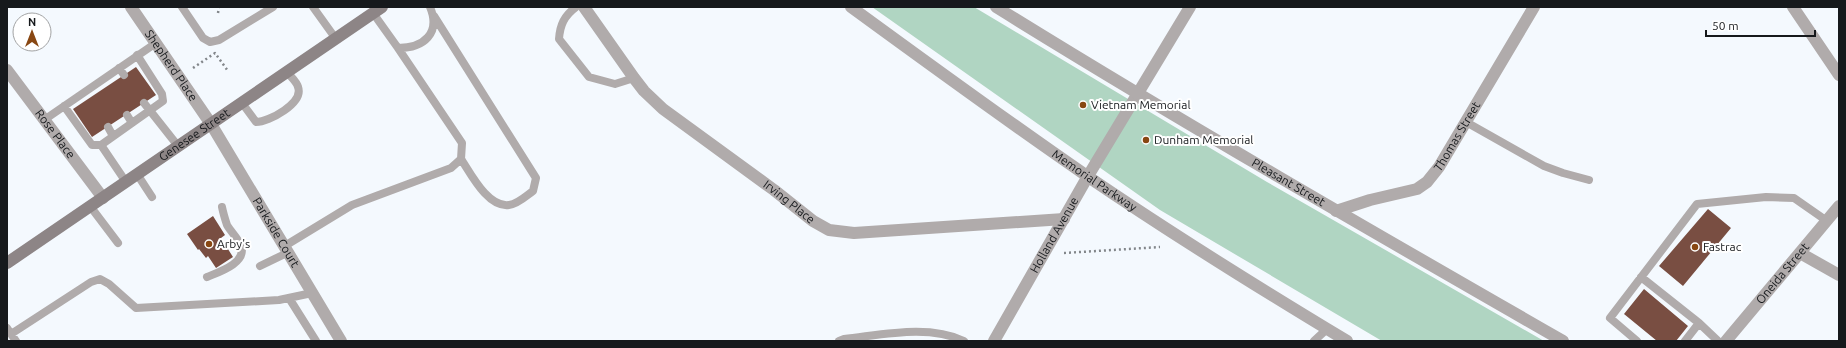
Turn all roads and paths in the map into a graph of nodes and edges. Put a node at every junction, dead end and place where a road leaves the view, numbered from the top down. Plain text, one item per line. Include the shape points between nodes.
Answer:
1 (132, 7) edge
2 (182, 7) edge
3 (219, 7) edge
4 (273, 7) edge
5 (313, 7) edge
6 (430, 7) edge
7 (576, 7) edge
8 (584, 7) edge
9 (851, 7) edge
10 (996, 7) edge
11 (1190, 7) edge
12 (1534, 7) edge
13 (1793, 7) edge
14 (378, 10) edge
15 (218, 13) dead end
16 (434, 16) junction
17 (336, 38) junction
18 (156, 43) junction
19 (398, 48) junction
20 (137, 55) junction
21 (193, 68) dead end
22 (7, 70) edge
23 (228, 71) dead end
24 (287, 72) junction
25 (1839, 75) edge
26 (634, 78) junction
27 (1139, 92) junction
28 (144, 103) dead end
29 (242, 103) junction
30 (64, 106) junction
31 (150, 110) junction
32 (127, 115) dead end
33 (44, 120) junction
34 (132, 122) junction
35 (1466, 122) junction
36 (211, 124) junction
37 (108, 127) dead end
38 (113, 136) junction
39 (101, 145) junction
40 (178, 146) junction
41 (461, 159) junction
42 (137, 174) junction
43 (1088, 176) junction
44 (1589, 180) dead end
45 (126, 182) junction
46 (152, 197) dead end
47 (102, 198) junction
48 (90, 206) junction
49 (1839, 206) edge
50 (222, 207) dead end
51 (1336, 211) junction
52 (1064, 219) junction
53 (1827, 221) junction
54 (118, 242) dead end
55 (1160, 247) dead end
56 (285, 250) junction
57 (1064, 253) dead end
58 (1800, 253) junction
59 (7, 263) edge
60 (260, 266) dead end
61 (1839, 275) edge
62 (207, 277) dead end
63 (1641, 277) junction
64 (312, 293) junction
65 (289, 298) junction
66 (1699, 323) junction
67 (1327, 329) junction
68 (9, 331) edge
69 (1635, 340) edge
70 (16, 341) edge
71 (316, 341) edge
72 (341, 341) edge
73 (839, 341) edge
74 (964, 341) edge
75 (994, 341) edge
76 (1314, 341) edge
77 (1347, 341) edge
78 (1563, 341) edge
79 (1685, 341) edge
80 (1718, 341) edge
81 (1726, 341) edge

1 - 18 street, Shepherd Place
2 - 4 lane via 203,38 210,42 219,40
3 - 15 path
5 - 17 lane
6 - 16 lane
7 - 26 lane via 569,12 560,26 559,39 589,77 615,84
8 - 26 street, Irving Place
9 - 43 street, Memorial Parkway via 966,92
10 - 27 street, Pleasant Street
11 - 27 street, Holland Avenue
12 - 35 street, Thomas Street
13 - 25 street
14 - 17 main road, Genesee Street
14 - 19 lane
16 - 19 lane via 430,36 420,45
16 - 41 lane via 536,178 533,191 509,205 494,202 484,193
17 - 24 main road, Genesee Street
18 - 20 lane
18 - 36 street, Shepherd Place
19 - 41 lane via 462,143
20 - 30 lane via 122,71 104,84
20 - 31 lane via 162,94 162,101
21 - 23 path via 214,54
22 - 33 street, Rose Place
24 - 29 main road, Genesee Street
24 - 29 lane via 298,87 299,94 297,100 284,111 263,122 256,122
26 - 52 street, Irving Place via 663,109 813,221 829,230 854,233
27 - 43 street, Holland Avenue
27 - 51 street, Pleasant Street
28 - 31 lane
29 - 36 main road, Genesee Street
30 - 33 lane
30 - 39 lane via 92,144
31 - 34 lane
31 - 40 lane
32 - 34 lane
33 - 47 street, Rose Place
34 - 38 lane
35 - 44 lane via 1544,166
35 - 51 street, Thomas Street via 1439,167 1427,182 1417,189
36 - 40 main road, Genesee Street
36 - 56 street, Parkside Court
37 - 38 lane
38 - 39 lane
39 - 45 lane
40 - 42 main road, Genesee Street
41 - 56 lane via 451,168 352,205
42 - 45 main road, Genesee Street
42 - 46 lane
43 - 52 street, Holland Avenue
43 - 67 street, Memorial Parkway
45 - 47 main road, Genesee Street
47 - 48 main road, Genesee Street
48 - 54 lane
48 - 59 main road, Genesee Street
49 - 53 street, Oneida Street
50 - 62 lane via 227,224 241,246 242,254 238,260
51 - 78 street, Pleasant Street
52 - 75 street, Holland Avenue
53 - 58 street, Oneida Street
53 - 63 lane via 1794,198 1766,197 1697,204
55 - 57 path
56 - 60 lane
56 - 64 street, Parkside Court
58 - 61 street
58 - 81 street, Oneida Street
63 - 66 lane
63 - 69 lane via 1610,318
64 - 65 lane
64 - 72 street, Parkside Court
65 - 68 lane via 136,308 100,278
65 - 71 lane
66 - 79 lane
66 - 80 lane
67 - 76 lane
67 - 77 street, Memorial Parkway
68 - 70 lane
73 - 74 lane via 910,332 954,336

